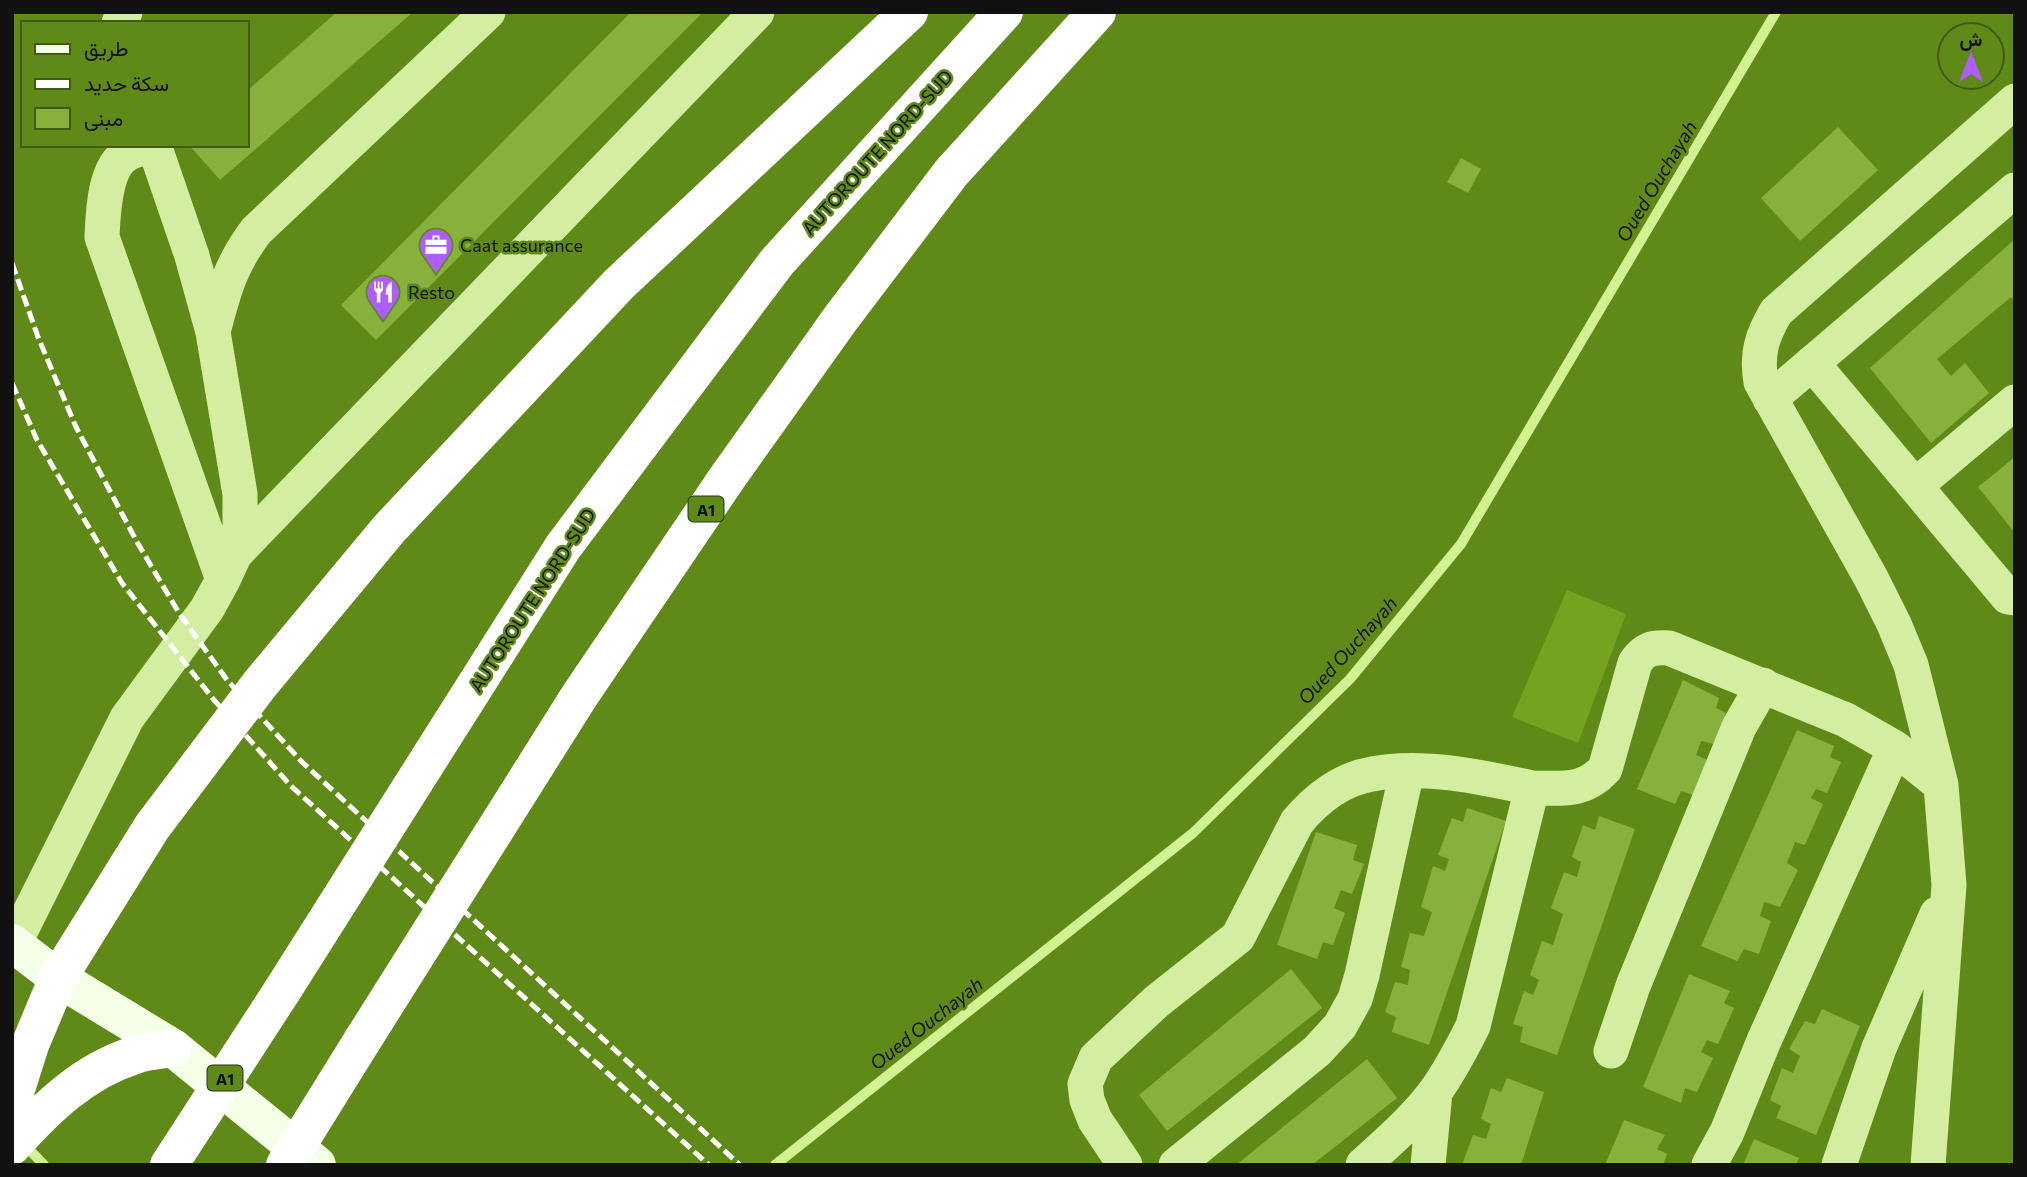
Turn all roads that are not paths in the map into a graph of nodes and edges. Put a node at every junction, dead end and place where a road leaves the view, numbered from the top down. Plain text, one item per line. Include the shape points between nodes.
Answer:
1 (488, 12) edge
2 (757, 12) edge
3 (909, 12) edge
4 (1004, 12) edge
5 (1097, 12) edge
6 (2015, 101) edge
7 (148, 147) edge
8 (155, 147) edge
9 (2015, 190) edge
10 (213, 332) junction
11 (1812, 363) junction
12 (1770, 399) junction
13 (2015, 402) edge
14 (1914, 486) junction
15 (229, 567) junction
16 (2015, 598) edge
17 (1763, 685) junction
18 (1895, 748) junction
19 (1407, 771) junction
20 (1941, 785) junction
21 (1532, 788) junction
22 (1949, 885) junction
23 (13, 943) edge
24 (58, 978) junction
25 (173, 1048) junction
26 (1611, 1051) dead end
27 (1435, 1092) junction
28 (27, 1107) edge
29 (12, 1146) edge
30 (1180, 1163) edge
31 (169, 1165) edge
32 (285, 1165) edge
33 (317, 1165) edge
34 (1125, 1165) edge
35 (1363, 1165) edge
36 (1428, 1165) edge
37 (1709, 1165) edge
38 (1839, 1165) edge
39 (1928, 1165) edge

1 - 10 street via 256,231 228,276
2 - 15 street
3 - 24 highway via 619,284 389,529 260,684 152,827
4 - 31 highway, AUTOROUTE NORD-SUD / A1, bridge via 777,262 563,547
5 - 32 highway, A1, bridge via 951,173 727,478 580,695
6 - 12 street via 1776,312 1763,333 1758,368
7 - 15 street via 125,155 110,178 102,237
8 - 10 street
9 - 11 street
10 - 15 street via 240,494 240,526
11 - 12 street
11 - 14 street
12 - 20 street via 1894,624 1911,665
13 - 14 street
14 - 16 street via 2008,597
15 - 23 street via 207,609 127,718
17 - 18 street via 1846,720
17 - 21 street via 1669,648 1645,650 1635,663 1605,769 1594,781 1575,788
17 - 26 street via 1739,727
18 - 20 street
18 - 37 street
19 - 21 street via 1477,776
19 - 30 street via 1362,975 1340,1026 1317,1051
19 - 34 street via 1371,774 1343,784 1309,807 1238,937 1156,1002 1096,1058 1086,1084 1087,1100
20 - 22 street
21 - 27 street via 1474,1026
22 - 38 street via 1879,1048
22 - 39 street
23 - 24 main road
24 - 25 main road
24 - 28 highway via 30,1045
25 - 28 highway via 111,1064 65,1093
25 - 33 main road
27 - 35 street
27 - 36 street
28 - 29 highway

